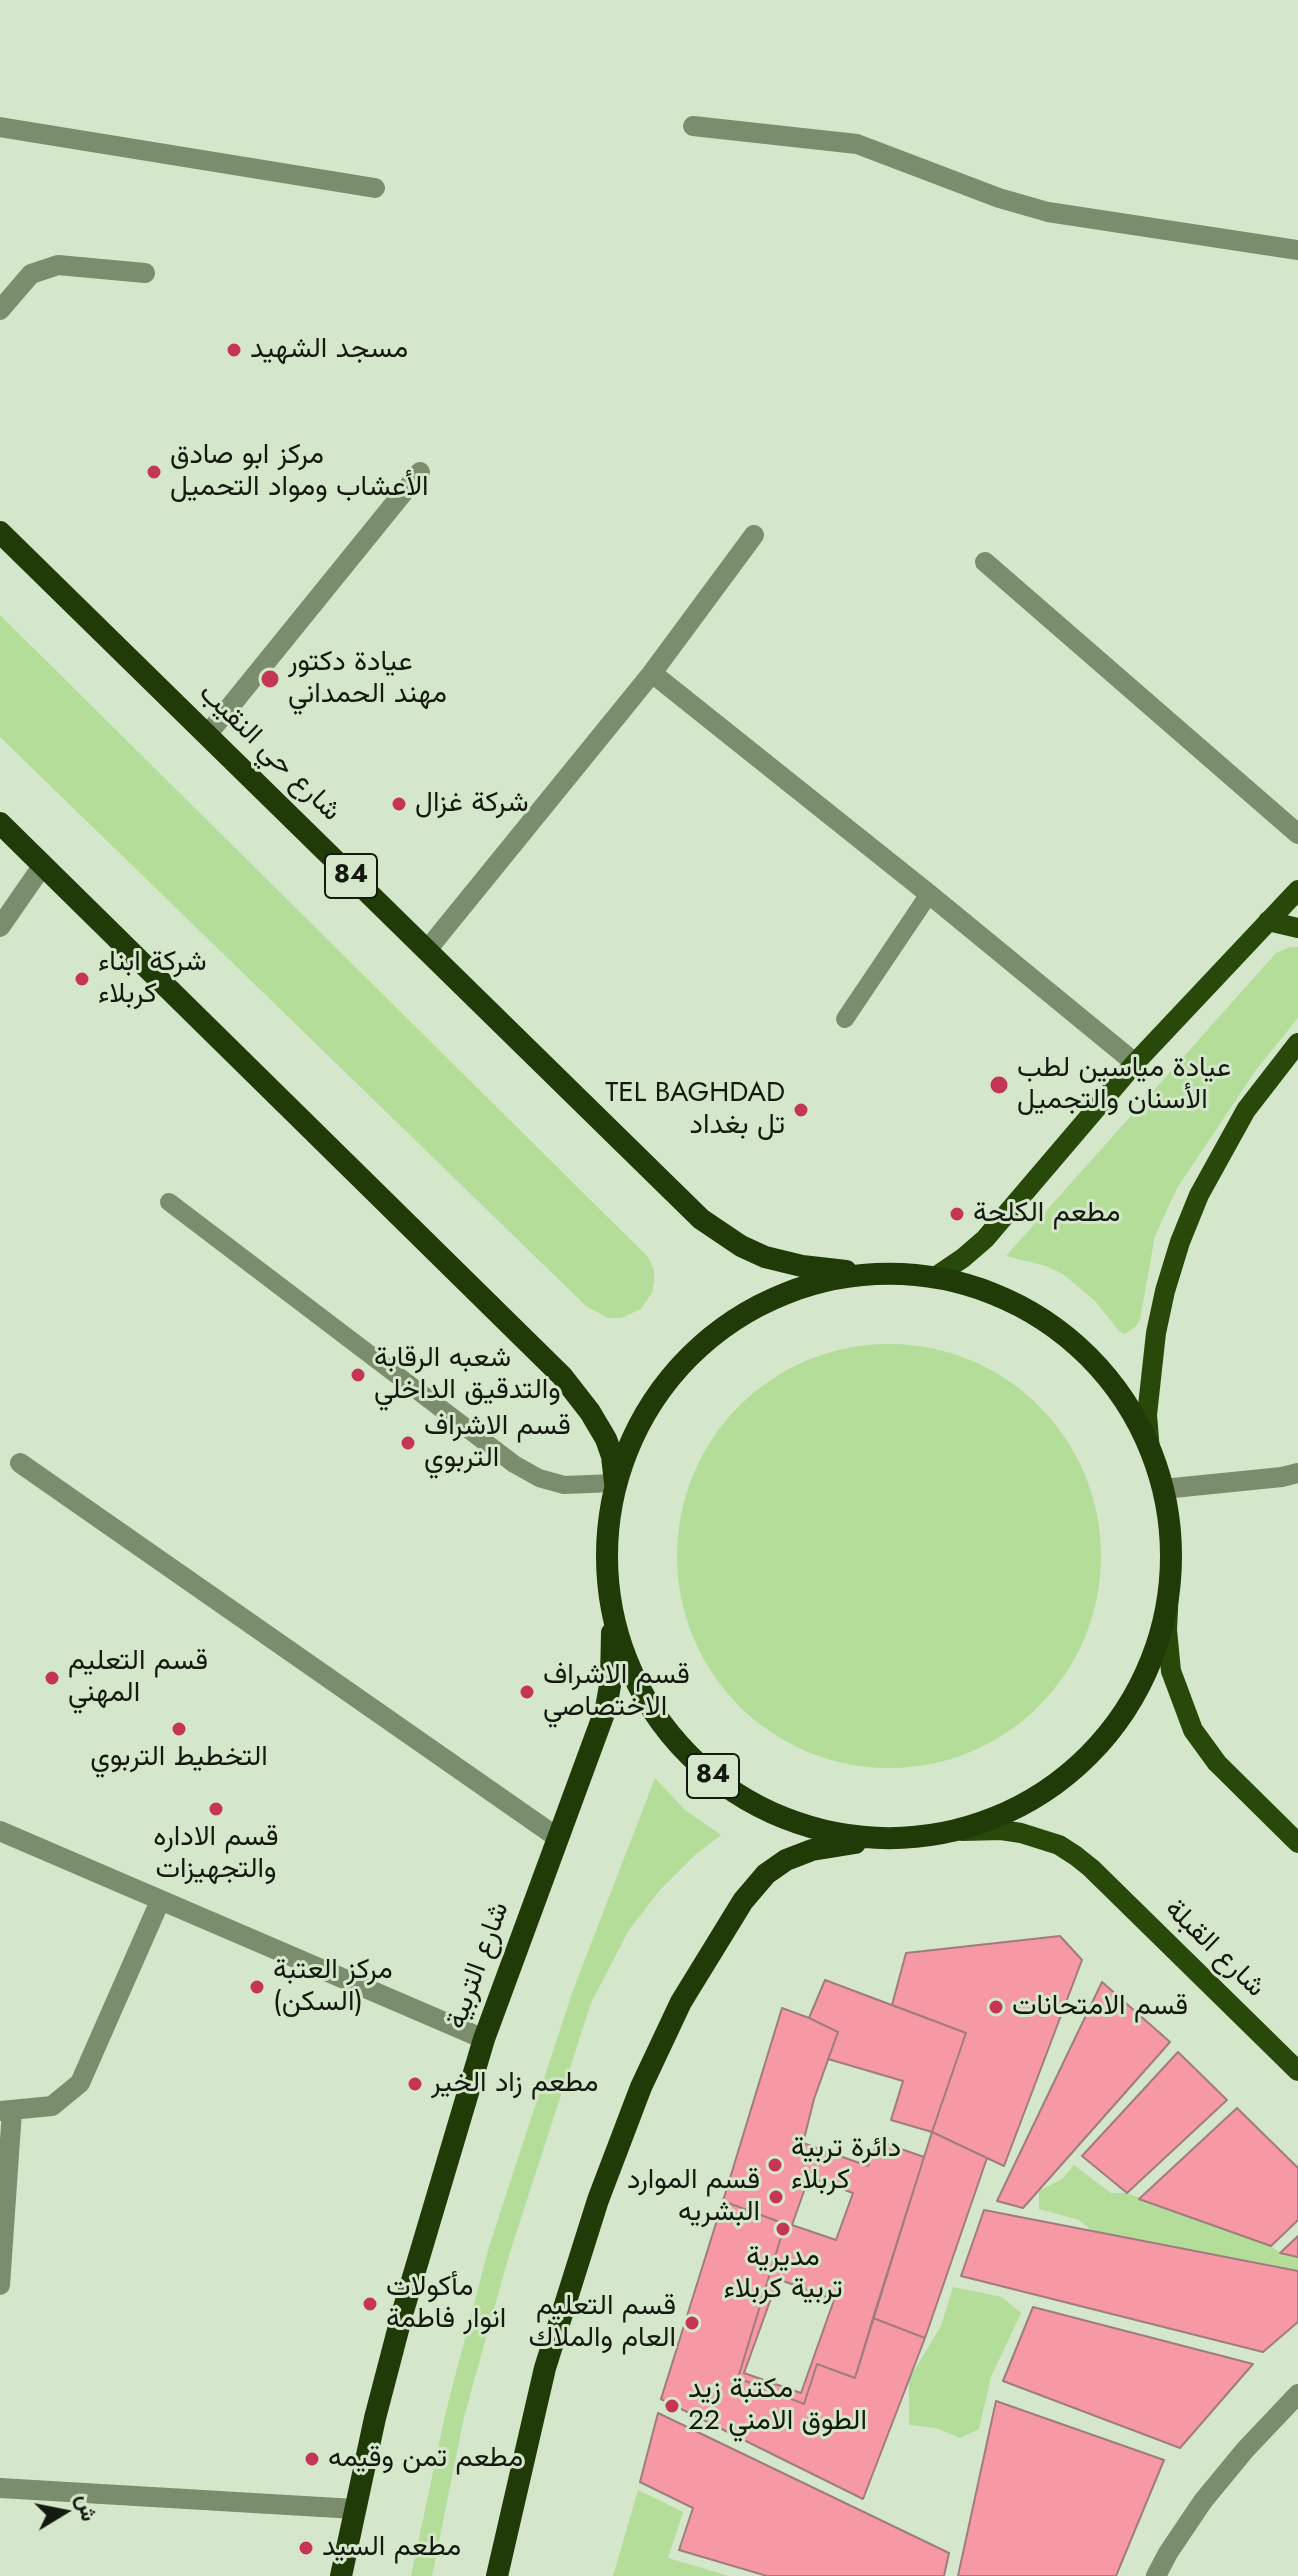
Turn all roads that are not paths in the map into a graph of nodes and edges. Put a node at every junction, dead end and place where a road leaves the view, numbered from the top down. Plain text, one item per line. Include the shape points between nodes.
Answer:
1 (693, 126) dead end
2 (0, 127) edge
3 (375, 188) dead end
4 (1298, 250) edge
5 (145, 273) dead end
6 (0, 310) edge
7 (420, 472) dead end
8 (0, 532) edge
9 (754, 535) dead end
10 (985, 562) dead end
11 (652, 673) junction
12 (207, 735) junction
13 (0, 823) edge
14 (1298, 834) edge
15 (43, 865) junction
16 (1298, 890) edge
17 (929, 894) junction
18 (1268, 921) junction
19 (0, 927) edge
20 (1298, 928) edge
21 (427, 950) junction
22 (845, 1019) dead end
23 (1298, 1043) edge
24 (1135, 1063) junction
25 (169, 1202) dead end
26 (875, 1273) junction
27 (935, 1277) junction
28 (1150, 1451) junction
29 (20, 1463) dead end
30 (1298, 1473) edge
31 (615, 1483) junction
32 (1163, 1489) junction
33 (1169, 1589) junction
34 (611, 1612) junction
35 (0, 1831) edge
36 (962, 1831) junction
37 (558, 1838) junction
38 (879, 1841) junction
39 (1298, 1843) edge
40 (160, 1901) junction
41 (484, 2039) junction
42 (1298, 2071) edge
43 (6, 2111) edge
44 (0, 2285) edge
45 (1298, 2394) edge
46 (0, 2488) edge
47 (355, 2509) junction
48 (341, 2576) edge
49 (497, 2576) edge
50 (1156, 2576) edge

1 - 4 street via 857,144 1048,212
2 - 3 street
5 - 6 street via 58,265 31,274
7 - 12 street
8 - 12 highway, شارع حي النقيب / 84
9 - 11 street
10 - 14 street
11 - 17 street
11 - 21 street
12 - 21 highway, شارع حي النقيب / 84
13 - 15 highway, 84
15 - 19 street
15 - 31 highway, 84 via 562,1376 606,1439
16 - 18 main road
17 - 22 lane
17 - 24 street
18 - 20 main road
18 - 24 main road
21 - 26 highway, شارع حي النقيب / 84 via 701,1219 765,1257
23 - 28 main road via 1246,1110 1199,1195 1180,1242 1165,1291 1150,1377
24 - 27 main road via 985,1239
25 - 31 lane via 514,1464 564,1485
26 - 27 highway, 84
26 - 31 highway, 84 via 805,1285 740,1315 685,1360 642,1417
27 - 28 highway, 84 via 1025,1308 1065,1335 1122,1398
28 - 32 highway, 84
29 - 37 street
30 - 32 street
31 - 34 highway, 84 via 606,1547
32 - 33 highway, 84 via 1171,1538
33 - 36 highway, 84 via 1148,1670 1103,1742 1040,1797
33 - 39 main road via 1168,1651 1193,1730 1217,1763
34 - 37 highway, شارع التربية / 84 via 606,1708
34 - 38 highway, 84 via 635,1683 678,1746 724,1786 804,1828
35 - 40 street
36 - 38 highway, 84
36 - 42 main road, شارع القبلة via 1001,1830 1059,1845 1091,1868
37 - 41 highway, شارع التربية / 84
38 - 49 highway, 84 via 812,1850 766,1874 743,1901 681,2002 641,2087 598,2200 545,2368
40 - 41 street
40 - 43 street via 80,2083 52,2106
41 - 47 highway, شارع التربية / 84 via 403,2311
43 - 44 street
45 - 50 street via 1203,2501
46 - 47 street
47 - 48 highway, شارع التربية / 84

